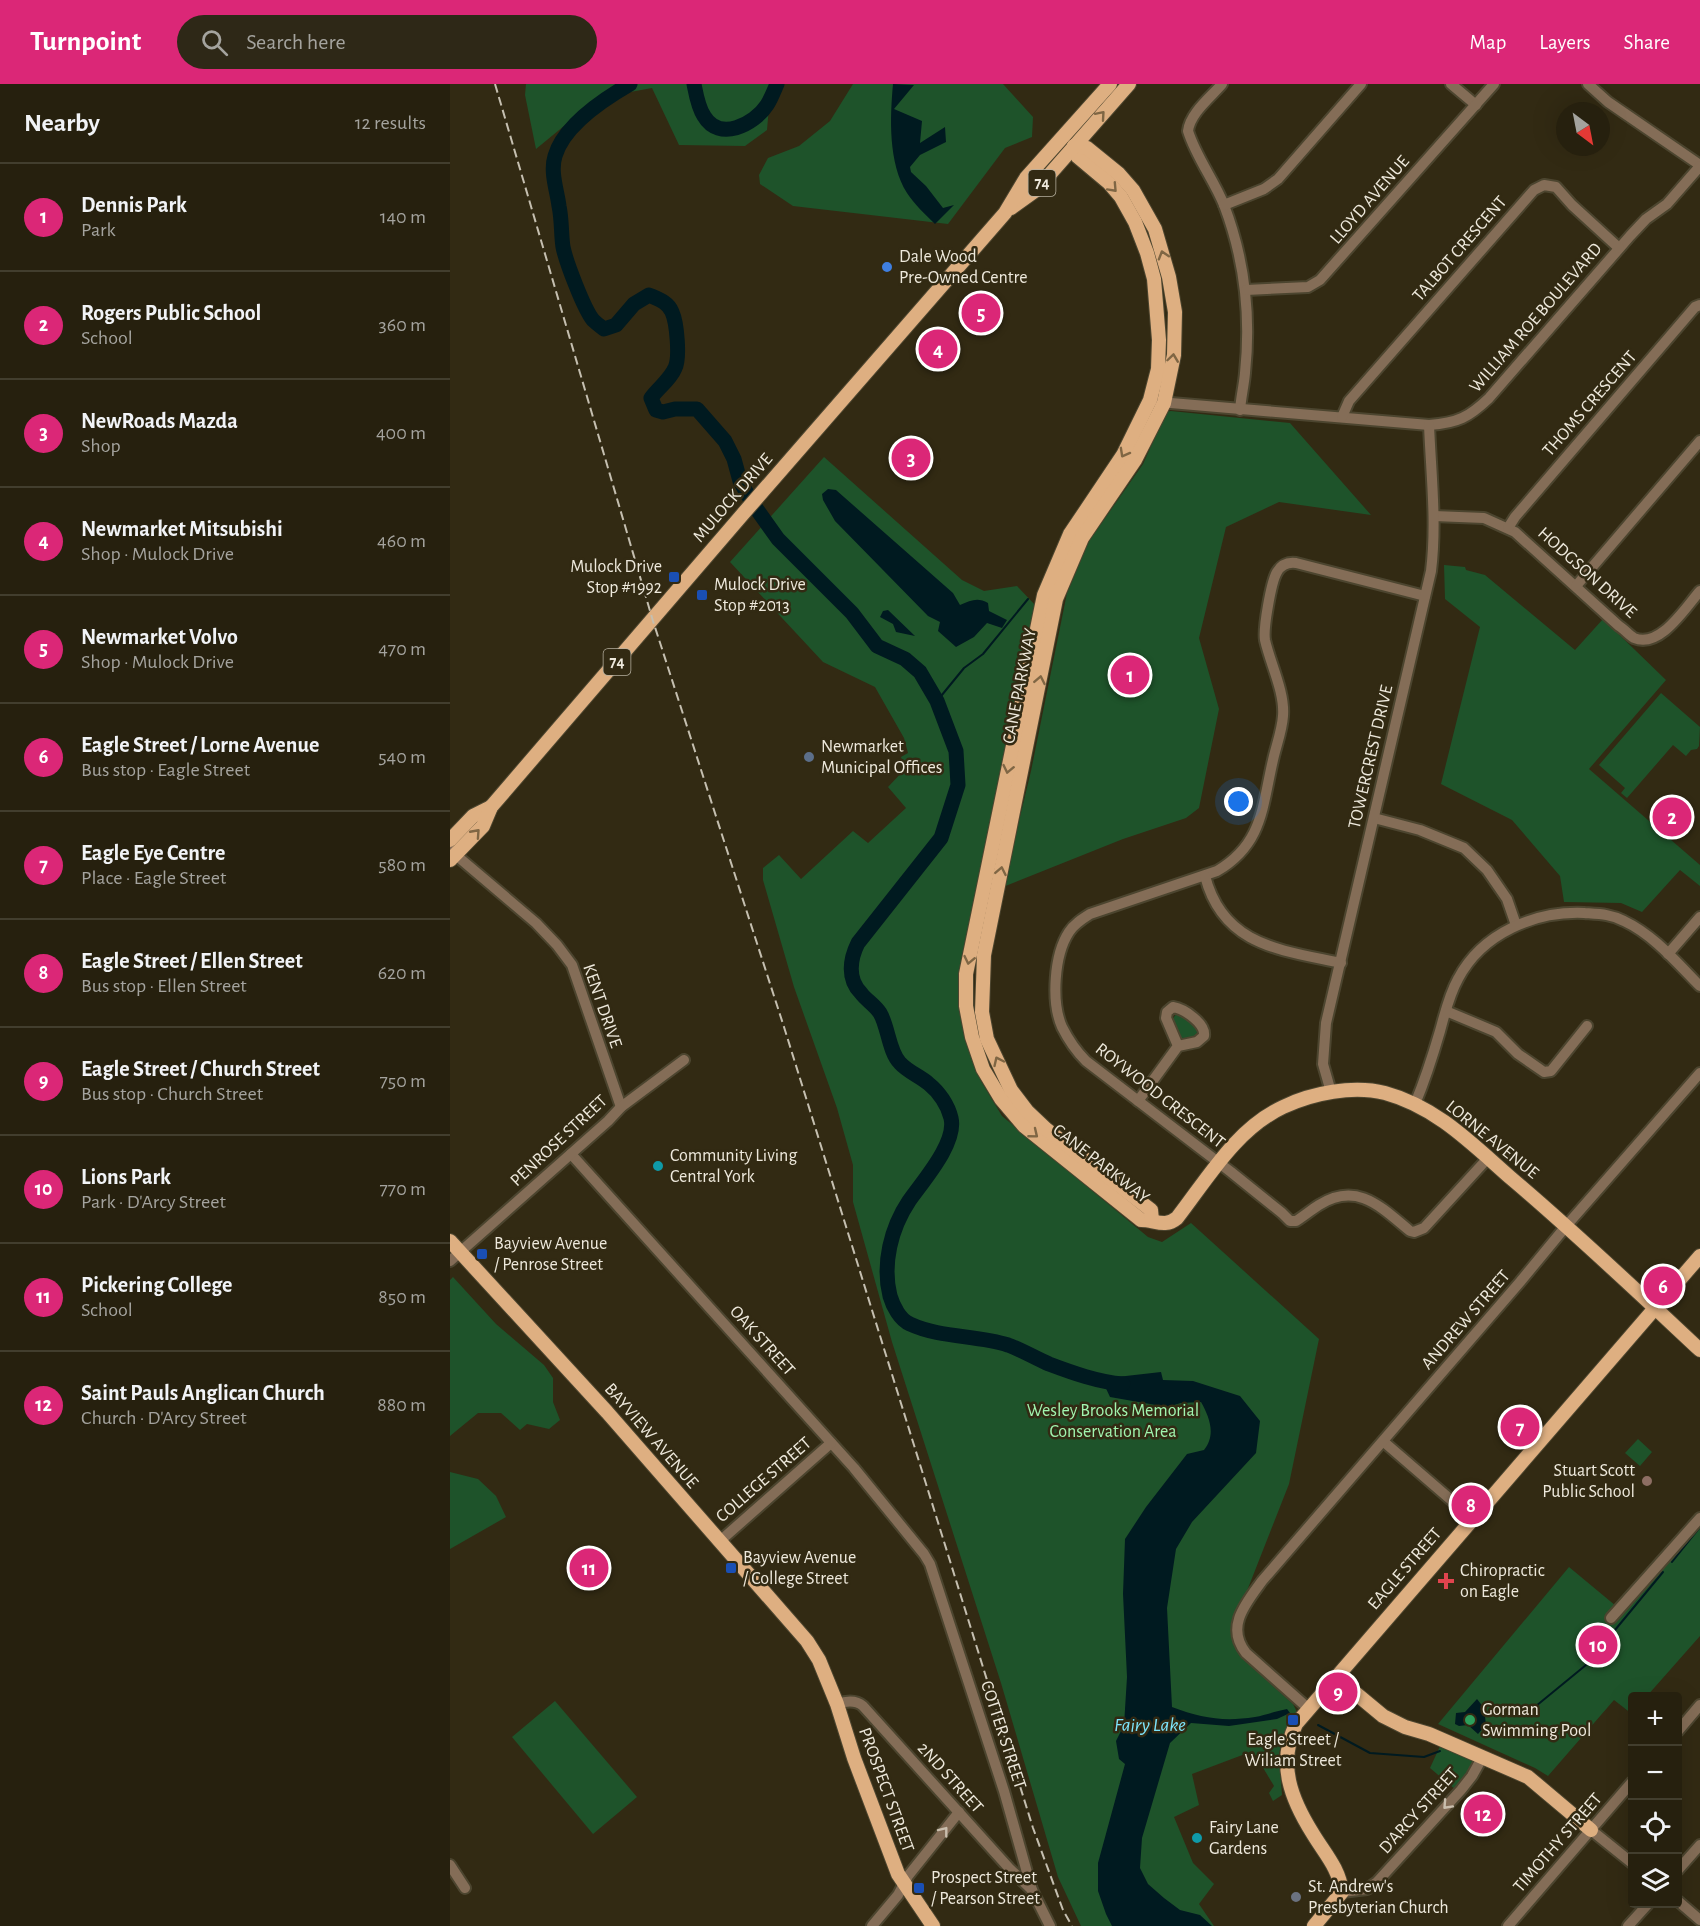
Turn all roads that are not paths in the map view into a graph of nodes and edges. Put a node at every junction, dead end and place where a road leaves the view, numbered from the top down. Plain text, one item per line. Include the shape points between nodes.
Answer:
1 (1110, 84) edge
2 (1129, 84) edge
3 (1222, 84) edge
4 (1361, 84) edge
5 (1451, 84) edge
6 (1494, 84) edge
7 (1588, 84) edge
8 (1476, 105) junction
9 (1063, 137) junction
10 (1074, 147) junction
11 (1700, 166) edge
12 (1224, 205) junction
13 (1005, 213) junction
14 (1620, 248) junction
15 (1246, 290) junction
16 (1700, 305) edge
17 (1175, 312) junction
18 (1157, 314) junction
19 (1150, 400) junction
20 (1164, 403) junction
21 (1240, 410) junction
22 (1341, 417) junction
23 (1430, 425) junction
24 (1700, 441) edge
25 (1434, 516) junction
26 (1508, 528) junction
27 (1575, 586) junction
28 (1700, 591) edge
29 (1425, 596) junction
30 (491, 807) junction
31 (1374, 818) junction
32 (450, 840) edge
33 (452, 855) edge
34 (1205, 876) junction
35 (1700, 918) edge
36 (1516, 925) junction
37 (1668, 954) junction
38 (1341, 963) junction
39 (1700, 986) edge
40 (1446, 1011) junction
41 (1587, 1026) dead end
42 (1178, 1046) dead end
43 (684, 1060) dead end
44 (1700, 1073) edge
45 (1331, 1092) junction
46 (1138, 1101) junction
47 (1415, 1104) junction
48 (621, 1107) junction
49 (571, 1154) junction
50 (1488, 1158) junction
51 (1219, 1163) junction
52 (1152, 1220) junction
53 (1567, 1225) junction
54 (450, 1240) edge
55 (1700, 1256) edge
56 (455, 1257) edge
57 (1655, 1307) junction
58 (1700, 1350) edge
59 (1383, 1442) junction
60 (831, 1443) junction
61 (1473, 1518) junction
62 (1700, 1518) edge
63 (720, 1541) junction
64 (924, 1554) joint
65 (1611, 1618) dead end
66 (819, 1659) joint
67 (1336, 1677) junction
68 (837, 1704) junction
69 (1700, 1705) edge
70 (1309, 1709) junction
71 (1682, 1725) edge
72 (1482, 1758) junction
73 (1628, 1787) edge
74 (959, 1812) junction
75 (1591, 1830) junction
76 (1700, 1845) edge
77 (1628, 1860) edge
78 (450, 1864) edge
79 (1682, 1865) edge
80 (905, 1885) junction
81 (1341, 1885) junction
82 (465, 1888) dead end
83 (1032, 1890) junction
84 (1682, 1905) edge
85 (1644, 1908) edge
86 (1700, 1920) edge
87 (872, 1926) edge
88 (933, 1926) edge
89 (1050, 1926) edge
90 (1314, 1926) edge
91 (1508, 1926) edge
92 (1628, 1926) edge

1 - 9 main road, MULOCK DRIVE / 74
10 -> 2 main road, MULOCK DRIVE / 74
3 - 12 street via 1196,114 1188,131
4 - 12 street via 1278,179
5 - 8 street
6 - 8 street, LLOYD AVENUE
7 - 11 street
8 - 15 street, LLOYD AVENUE via 1320,280 1308,287
9 - 10 street, CANE PARKWAY
9 - 13 main road, MULOCK DRIVE / 74 via 1026,178
10 - 13 main road, MULOCK DRIVE / 74 via 1036,190
17 -> 10 main road, CANE PARKWAY via 1155,229 1133,190 1087,148
10 -> 18 main road, CANE PARKWAY via 1078,158 1121,197 1135,222 1154,279
11 - 14 street, WILLIAM ROE BOULEVARD
12 - 15 street via 1239,250
13 - 30 main road, MULOCK DRIVE / 74
14 - 22 street, TALBOT CRESCENT via 1556,188 1549,185 1534,190 1349,401
14 - 23 street, WILLIAM ROE BOULEVARD via 1474,412 1460,420
15 - 21 street via 1247,345
16 - 26 street, THOMS CRESCENT via 1591,427
17 - 18 street
20 -> 17 main road, CANE PARKWAY via 1174,355
18 - 19 main road, CANE PARKWAY via 1158,369
19 - 20 street, WILLIAM ROE BOULEVARD
19 -> 52 main road, CANE PARKWAY via 1123,455 1070,534 1044,595 966,974 966,1006 983,1069 1024,1126 1141,1220
20 - 21 street, WILLIAM ROE BOULEVARD
52 -> 20 main road, CANE PARKWAY via 1151,1210 1027,1111 1011,1090 987,1039 982,1012 984,955 1056,599 1082,538 1135,460
21 - 22 street, WILLIAM ROE BOULEVARD
22 - 23 street, WILLIAM ROE BOULEVARD
23 - 25 street, TOWERCREST DRIVE
24 - 27 street
25 - 26 street, HODGSON DRIVE via 1484,518
25 - 29 street, TOWERCREST DRIVE via 1434,550
26 - 27 street, HODGSON DRIVE
27 - 28 street, HODGSON DRIVE via 1634,638 1650,640 1669,626
29 - 31 street, TOWERCREST DRIVE
29 - 34 street, ROYWOOD CRESCENT via 1296,563 1286,564 1277,572 1264,638 1284,713 1261,814 1243,851
30 - 32 main road, MULOCK DRIVE / 74 via 473,816
33 -> 30 main road, MULOCK DRIVE / 74 via 483,826
31 - 36 street via 1420,830 1464,848 1487,870 1507,899
31 - 38 street, TOWERCREST DRIVE
33 - 48 street, KENT DRIVE via 536,923 572,965
34 - 38 street via 1216,903 1242,933 1268,947
34 - 46 street, ROYWOOD CRESCENT via 1090,914 1070,930 1060,951 1057,1011 1066,1034 1086,1060
35 - 37 street
36 - 37 street via 1573,912 1611,915 1626,921
36 - 40 street via 1474,955 1456,981
37 - 39 street
38 - 45 street, TOWERCREST DRIVE via 1324,1041 1323,1064
40 - 41 street via 1496,1032 1518,1054 1545,1072 1551,1071
40 - 47 street
42 - 46 street
43 - 48 street, PENROSE STREET
44 - 53 street, ANDREW STREET
45 - 47 main road, LORNE AVENUE via 1383,1093
45 - 51 main road, LORNE AVENUE via 1283,1107 1263,1119
46 - 51 street, ROYWOOD CRESCENT
47 - 50 main road, LORNE AVENUE via 1449,1124
48 - 49 street, PENROSE STREET
49 - 56 street, PENROSE STREET
49 - 60 street, OAK STREET
50 - 51 street, ROYWOOD CRESCENT via 1424,1228 1414,1232 1374,1202 1353,1195 1320,1204 1290,1221
50 - 53 main road, LORNE AVENUE
51 - 52 main road, LORNE AVENUE via 1177,1218 1167,1224
53 - 57 main road, LORNE AVENUE
53 - 59 street, ANDREW STREET
54 - 56 main road, BAYVIEW AVENUE
55 - 57 main road, EAGLE STREET
56 - 63 main road, BAYVIEW AVENUE via 607,1412
57 - 58 main road, LORNE AVENUE
57 - 61 main road, EAGLE STREET
59 - 61 street
59 - 70 street, ANDREW STREET via 1257,1588 1238,1620 1239,1645
60 - 63 street, COLLEGE STREET
60 - 64 street, OAK STREET
61 - 67 main road, EAGLE STREET
62 - 65 street
63 - 66 main road, BAYVIEW AVENUE
64 - 83 street, COTTER STREET via 1004,1791
66 - 68 main road, PROSPECT STREET
67 - 70 main road, EAGLE STREET
67 - 72 main road via 1383,1716
68 - 74 street, 2ND STREET via 858,1702 863,1706
68 - 80 main road, PROSPECT STREET via 872,1808
69 - 71 street
70 - 81 main road, EAGLE STREET via 1288,1742 1287,1777 1292,1795
72 - 75 main road via 1528,1778
72 -> 81 street, D'ARCY STREET via 1461,1790 1377,1882 1366,1889
73 - 75 street, TIMOTHY STREET
80 -> 74 street
74 - 83 street, 2ND STREET
75 - 77 street
75 - 91 street, TIMOTHY STREET
76 - 79 street
78 - 82 street
80 - 87 street
80 - 88 main road, PROSPECT STREET
81 - 90 main road
83 - 89 street, COTTER STREET
84 - 86 street
85 - 92 street

